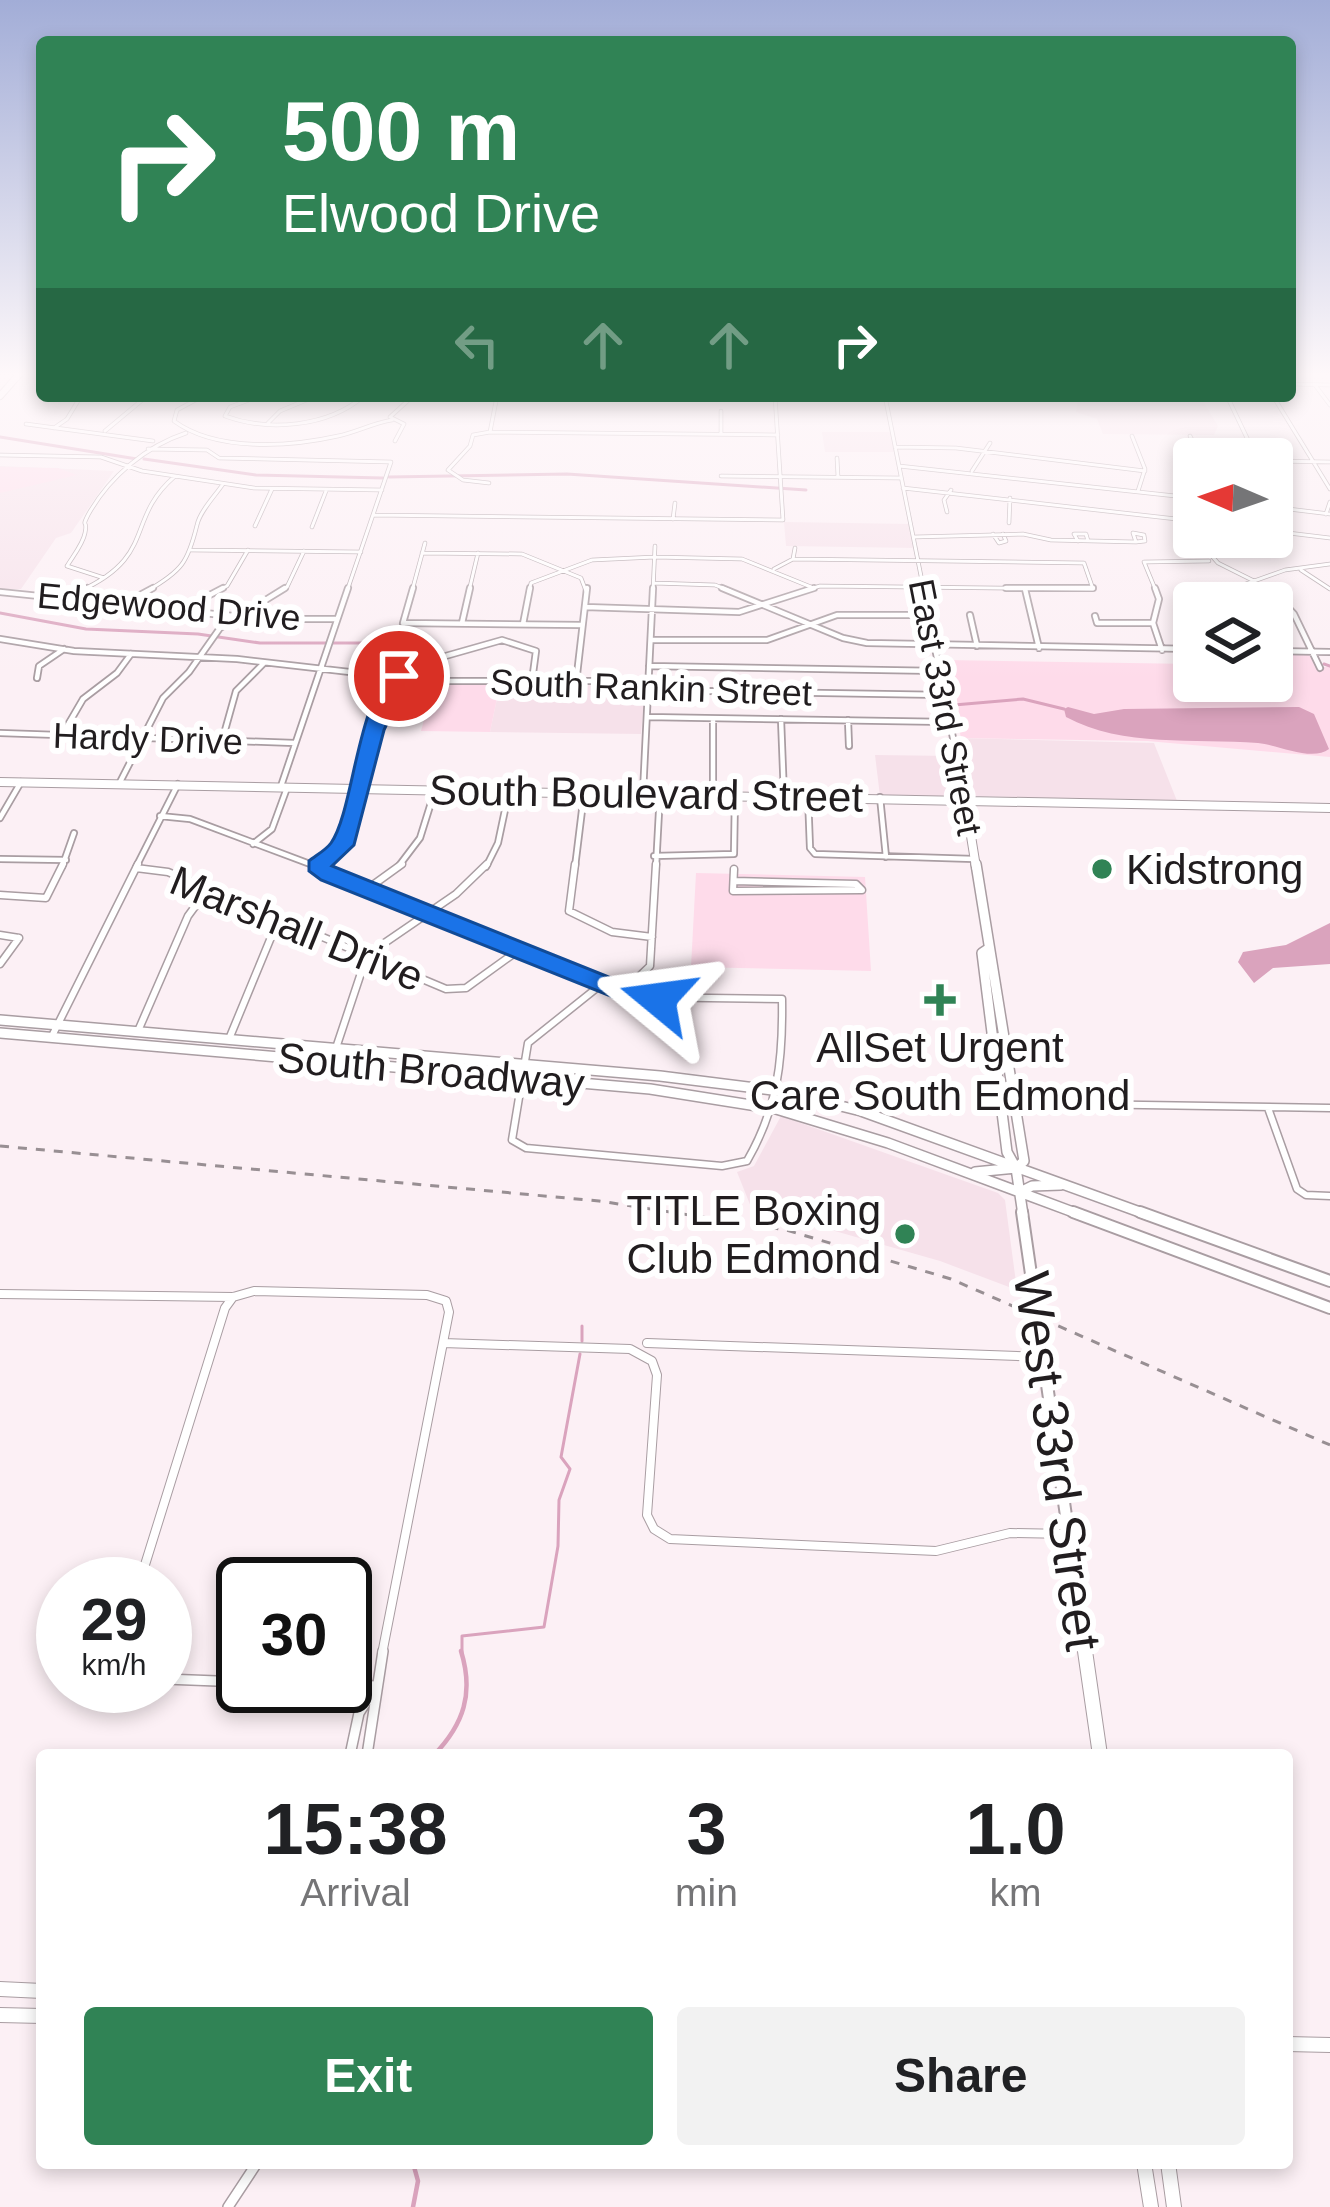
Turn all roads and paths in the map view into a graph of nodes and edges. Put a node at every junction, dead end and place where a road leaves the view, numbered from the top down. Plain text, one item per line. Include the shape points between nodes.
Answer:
1 (119, 474) edge
2 (164, 474) edge
3 (386, 474) edge
4 (454, 474) edge
5 (838, 474) edge
6 (901, 474) edge
7 (1004, 474) edge
8 (1144, 474) edge
9 (175, 476) junction
10 (722, 476) dead end
11 (781, 476) junction
12 (838, 478) junction
13 (902, 478) junction
14 (489, 483) dead end
15 (223, 484) junction
16 (903, 488) junction
17 (272, 489) junction
18 (327, 489) junction
19 (382, 490) junction
20 (950, 490) junction
21 (1138, 491) junction
22 (1173, 495) edge
23 (1010, 498) junction
24 (1330, 502) edge
25 (675, 503) dead end
26 (1078, 507) junction
27 (1293, 510) edge
28 (947, 512) dead end
29 (1328, 514) edge
30 (374, 515) junction
31 (1073, 515) dead end
32 (1173, 518) edge
33 (673, 519) junction
34 (1009, 523) dead end
35 (254, 526) dead end
36 (312, 527) dead end
37 (1293, 533) edge
38 (913, 536) junction
39 (1330, 538) edge
40 (1136, 542) dead end
41 (425, 543) dead end
42 (656, 546) dead end
43 (795, 548) dead end
44 (191, 550) junction
45 (248, 550) junction
46 (304, 551) junction
47 (361, 552) junction
48 (422, 553) junction
49 (478, 553) junction
50 (655, 557) junction
51 (793, 559) junction
52 (1209, 560) joint
53 (919, 561) junction
54 (1330, 564) edge
55 (1298, 568) junction
56 (562, 570) junction
57 (771, 570) junction
58 (104, 578) junction
59 (1254, 580) junction
60 (1248, 582) edge
61 (654, 583) junction
62 (811, 587) junction
63 (924, 587) junction
64 (1025, 589) junction
65 (1330, 589) edge
66 (0, 592) edge
67 (66, 598) junction
68 (759, 604) junction
69 (121, 605) junction
70 (585, 607) junction
71 (652, 609) junction
72 (178, 611) junction
73 (930, 615) junction
74 (970, 615) dead end
75 (1095, 616) dead end
76 (238, 617) junction
77 (338, 619) junction
78 (462, 623) junction
79 (1153, 623) junction
80 (523, 624) junction
81 (582, 625) junction
82 (811, 625) junction
83 (1, 640) edge
84 (651, 640) junction
85 (936, 644) junction
86 (977, 646) junction
87 (1039, 648) junction
88 (64, 649) junction
89 (1139, 649) junction
90 (1162, 650) junction
91 (1173, 650) edge
92 (1293, 652) edge
93 (1311, 652) junction
94 (1330, 652) edge
95 (131, 654) junction
96 (199, 657) junction
97 (1143, 661) dead end
98 (264, 662) junction
99 (650, 666) junction
100 (1320, 668) dead end
101 (320, 669) junction
102 (941, 671) junction
103 (399, 676) junction
104 (37, 678) dead end
105 (421, 680) junction
106 (532, 682) junction
107 (576, 683) junction
108 (649, 683) junction
109 (946, 695) junction
110 (646, 717) junction
111 (713, 718) junction
112 (781, 719) junction
113 (848, 721) junction
114 (950, 722) junction
115 (0, 733) edge
116 (62, 735) junction
117 (143, 738) junction
118 (222, 741) junction
119 (295, 743) junction
120 (849, 746) dead end
121 (0, 782) edge
122 (21, 782) junction
123 (119, 784) junction
124 (178, 784) junction
125 (284, 786) junction
126 (358, 787) junction
127 (435, 789) junction
128 (509, 790) junction
129 (585, 792) junction
130 (643, 793) junction
131 (660, 793) junction
132 (713, 794) junction
133 (735, 795) junction
134 (784, 796) junction
135 (808, 796) junction
136 (880, 797) junction
137 (965, 799) junction
138 (1330, 805) edge
139 (160, 815) junction
140 (0, 818) edge
141 (74, 833) dead end
142 (253, 844) junction
143 (654, 856) junction
144 (886, 857) junction
145 (0, 859) edge
146 (974, 859) junction
147 (66, 860) junction
148 (317, 866) junction
149 (136, 868) junction
150 (734, 868) dead end
151 (734, 881) junction
152 (366, 890) junction
153 (215, 892) junction
154 (0, 896) edge
155 (426, 914) junction
156 (279, 917) junction
157 (0, 935) edge
158 (652, 937) junction
159 (988, 949) junction
160 (517, 950) junction
161 (367, 955) junction
162 (0, 964) edge
163 (602, 983) junction
164 (624, 991) junction
165 (0, 1020) edge
166 (58, 1024) junction
167 (138, 1031) junction
168 (0, 1034) edge
169 (173, 1034) junction
170 (51, 1038) junction
171 (230, 1039) junction
172 (104, 1042) junction
173 (172, 1048) junction
174 (336, 1048) junction
175 (329, 1061) junction
176 (525, 1064) junction
177 (521, 1078) junction
178 (781, 1091) junction
179 (1015, 1103) junction
180 (776, 1108) junction
181 (1268, 1108) junction
182 (1330, 1108) edge
183 (1016, 1168) junction
184 (964, 1172) junction
185 (1064, 1185) junction
186 (1020, 1192) junction
187 (1330, 1196) edge
188 (1330, 1281) edge
189 (0, 1294) edge
190 (233, 1297) junction
191 (1330, 1308) edge
192 (443, 1343) junction
193 (647, 1343) dead end
194 (1043, 1357) junction
195 (1068, 1534) junction
196 (147, 1557) edge
197 (372, 1686) edge
198 (376, 1686) junction
199 (351, 1749) edge
200 (369, 1749) edge
201 (1099, 1749) edge
202 (0, 1989) edge
203 (36, 1991) edge
204 (0, 2015) edge
205 (36, 2016) edge
206 (1293, 2044) edge
207 (1330, 2045) edge
208 (253, 2169) edge
209 (1145, 2169) edge
210 (1169, 2169) edge
211 (228, 2207) edge
212 (1151, 2207) edge
213 (1174, 2207) edge

1 - 58 street via 85,520 85,537 67,565
2 - 9 street
3 - 19 street
4 - 14 street
5 - 12 street
6 - 13 street, East 33rd Street
7 - 21 street
8 - 21 street
9 - 15 street
9 - 58 street via 142,519 122,567
10 - 11 street
11 - 12 street
11 - 33 street via 783,520
12 - 13 street
13 - 16 street, East 33rd Street
15 - 17 street
15 - 44 street via 196,525
16 - 20 street
16 - 38 street, East 33rd Street
17 - 18 street
17 - 35 street
18 - 19 street
18 - 36 street
19 - 30 street
20 - 23 street
20 - 28 street
21 - 22 street
23 - 26 street
23 - 34 street
24 - 29 street
25 - 33 street
26 - 31 street
26 - 32 street
27 - 29 street
30 - 33 street
30 - 47 street
37 - 39 street
38 - 40 street
38 - 53 street, East 33rd Street
41 - 48 street
42 - 50 street
43 - 51 street
44 - 45 street
44 - 69 street via 175,576
45 - 46 street
45 - 72 street via 227,586
46 - 47 street
46 - 76 street via 287,587
47 - 77 street
48 - 49 street
48 - 78 street via 403,622
49 - 56 street via 522,554
49 - 78 street
50 - 56 street via 604,557
50 - 57 street via 733,558
50 - 61 street
51 - 53 street
51 - 57 street
52 - 59 street
52 - 79 street via 1144,562 1159,599
53 - 63 street, East 33rd Street
53 - 64 street via 1084,563 1093,590
54 - 55 street
55 - 59 street
55 - 65 street
56 - 70 street via 586,584
56 - 80 street via 530,585
57 - 62 street
58 - 67 street
59 - 60 street
59 - 93 street via 1283,599
61 - 68 street via 715,585
61 - 71 street
62 - 63 street
62 - 68 street
63 - 64 street
63 - 73 street, East 33rd Street
64 - 87 street
66 - 67 street, Edgewood Drive
67 - 69 street, Edgewood Drive
68 - 71 street via 730,613
68 - 82 street
69 - 72 street, Edgewood Drive
70 - 71 street
70 - 81 street
71 - 84 street
72 - 76 street, Edgewood Drive
73 - 82 street via 846,614
73 - 85 street, East 33rd Street
74 - 86 street
75 - 79 street
76 - 77 street, Edgewood Drive
76 - 96 street
77 - 101 street
78 - 80 street
79 - 90 street
80 - 81 street
81 - 107 street
82 - 84 street via 767,640
82 - 85 street via 854,641
83 - 88 street, South Rankin Street
84 - 99 street
85 - 86 street
85 - 102 street, East 33rd Street
86 - 87 street
87 - 89 street
88 - 95 street, South Rankin Street
88 - 104 street via 39,666
89 - 90 street
89 - 97 street
90 - 91 street
92 - 93 street
93 - 94 street
93 - 100 street
95 - 96 street, South Rankin Street
95 - 116 street via 83,699
96 - 98 street, South Rankin Street
96 - 117 street via 163,698
98 - 101 street, South Rankin Street
98 - 118 street via 236,691
99 - 102 street
99 - 108 street
101 - 103 street, South Rankin Street
101 - 119 street
102 - 109 street, East 33rd Street
103 - 105 street, South Rankin Street
103 - 126 street
105 - 106 street, South Rankin Street
105 - 106 street via 428,661 502,640 536,651
106 - 107 street, South Rankin Street
107 - 108 street, South Rankin Street
108 - 109 street, South Rankin Street
108 - 110 street
109 - 114 street, East 33rd Street
110 - 111 street
110 - 130 street
111 - 112 street
111 - 132 street
112 - 113 street
112 - 134 street
113 - 114 street
113 - 120 street
114 - 137 street, East 33rd Street
115 - 116 street, Hardy Drive
116 - 117 street, Hardy Drive
117 - 118 street, Hardy Drive
117 - 123 street
118 - 119 street, Hardy Drive
119 - 125 street
121 - 122 main road, South Boulevard Street
122 - 123 main road, South Boulevard Street
122 - 140 street
123 - 124 main road, South Boulevard Street
124 - 125 main road, South Boulevard Street
124 - 139 street
125 - 126 main road, South Boulevard Street
125 - 142 street via 272,829
126 - 127 main road, South Boulevard Street
126 - 148 street via 343,845
127 - 128 main road, South Boulevard Street
127 - 152 street via 418,850
128 - 129 main road, South Boulevard Street
128 - 155 street via 485,868
129 - 130 main road, South Boulevard Street
129 - 158 street via 569,910 612,932
130 - 131 main road, South Boulevard Street
131 - 132 main road, South Boulevard Street
131 - 143 street
132 - 133 main road, South Boulevard Street
133 - 134 main road, South Boulevard Street
133 - 143 street via 734,854
134 - 135 main road, South Boulevard Street
135 - 136 main road, South Boulevard Street
135 - 144 street via 812,853
136 - 137 main road, South Boulevard Street
136 - 144 street
137 - 138 main road, South Boulevard Street
137 - 146 main road, East 33rd Street
139 - 142 street
139 - 149 street
141 - 147 street
142 - 148 street
143 - 158 street
144 - 146 street
145 - 147 street
146 - 159 main road, East 33rd Street
147 - 154 street via 46,898
148 - 152 street
149 - 153 street, Marshall Drive
149 - 166 street
150 - 151 street
151 - 151 street via 733,891 862,890 856,884
152 - 155 street
153 - 156 street, Marshall Drive
153 - 167 street via 194,907
155 - 160 street
155 - 161 street
156 - 161 street, Marshall Drive
156 - 171 street
157 - 162 street via 20,938
158 - 164 street via 647,973
159 - 179 main road, East 33rd Street
159 - 183 main road, East 33rd Street via 982,952 989,1019
160 - 161 street, Marshall Drive via 458,990
160 - 163 street
161 - 174 street
163 - 164 street
163 - 176 street via 532,1037
164 - 178 street via 646,999 782,999
165 - 166 main road, South Broadway
166 - 167 main road, South Broadway
166 - 170 street
167 - 169 main road, South Broadway
168 - 170 main road, South Broadway
169 - 171 main road, South Broadway
169 - 172 main road via 112,1035
170 - 172 main road, South Broadway
171 - 173 main road
171 - 174 main road, South Broadway
172 - 173 main road, South Broadway
173 - 175 main road, South Broadway
174 - 175 main road
174 - 176 main road, South Broadway
175 - 177 main road, South Broadway
176 - 177 street
176 - 178 main road, South Broadway
177 - 180 main road, South Broadway
177 - 180 street via 512,1137 526,1148 732,1167 747,1161
178 - 180 street
178 - 183 main road, South Broadway
179 - 181 street
179 - 183 main road, East 33rd Street via 1024,1161
180 - 184 main road, South Broadway
181 - 182 street
181 - 187 street via 1297,1189
183 - 184 main road
183 - 185 main road, South Broadway
183 - 186 main road, West 33rd Street
184 - 186 main road, South Broadway
185 - 186 main road
185 - 188 main road, South Broadway
186 - 191 main road, South Broadway
186 - 194 main road, West 33rd Street
189 - 190 street
190 - 192 street via 254,1291 443,1299
190 - 196 street
192 - 195 street via 630,1349 652,1360 647,1515 670,1539 936,1551 998,1535
192 - 198 street
193 - 194 street
194 - 195 main road, West 33rd Street
195 - 201 main road, West 33rd Street
197 - 198 street
198 - 199 street via 358,1713
198 - 200 street
202 - 203 main road
204 - 205 main road
206 - 207 main road
208 - 211 street
209 - 212 main road
210 - 213 main road

